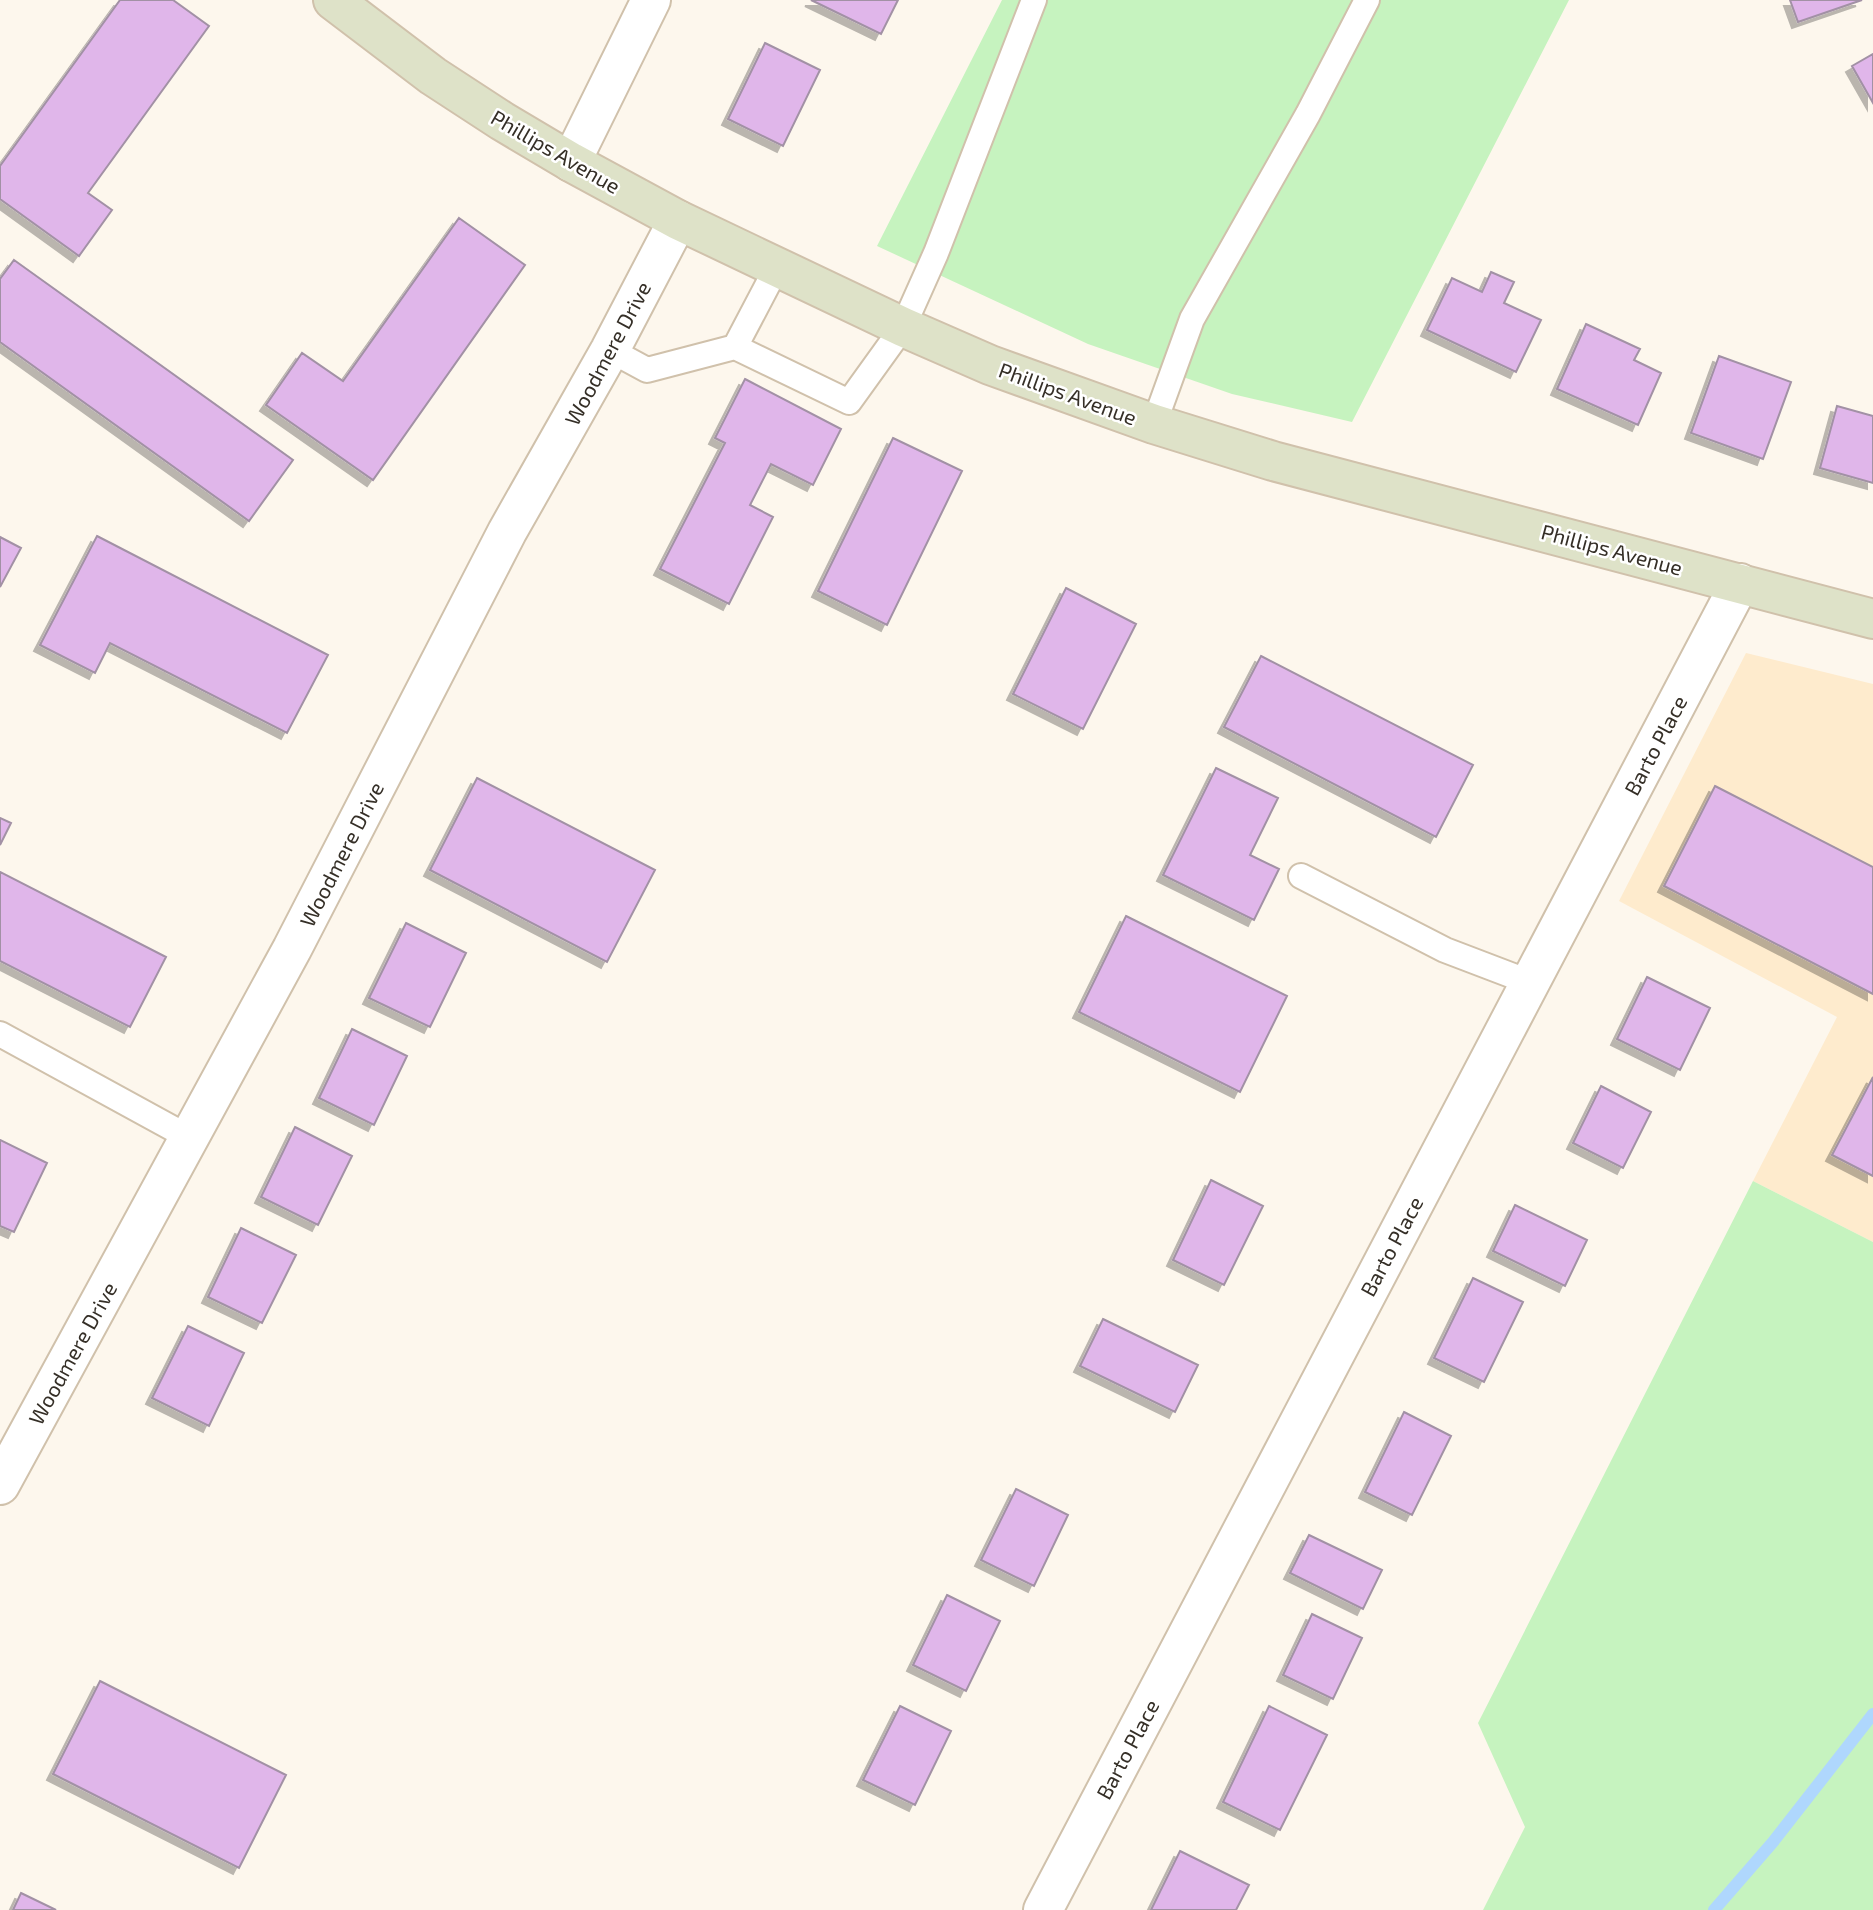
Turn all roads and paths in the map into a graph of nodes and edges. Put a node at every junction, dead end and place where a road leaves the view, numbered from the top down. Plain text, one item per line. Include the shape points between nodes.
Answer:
1 (332, 0) edge
2 (651, 0) edge
3 (1034, 0) edge
4 (1367, 0) edge
5 (571, 162) junction
6 (678, 220) junction
7 (777, 267) junction
8 (903, 327) junction
9 (735, 347) junction
10 (610, 351) junction
11 (1154, 424) junction
12 (1740, 583) junction
13 (1873, 619) edge
14 (1301, 876) dead end
15 (1529, 982) junction
16 (0, 1034) edge
17 (190, 1138) junction
18 (0, 1485) edge
19 (1043, 1910) edge

1 - 5 street, Phillips Avenue via 433,76
2 - 5 street
3 - 8 lane
4 - 11 lane via 1192,319
5 - 6 street, Phillips Avenue
6 - 7 street, Phillips Avenue
6 - 10 street, Woodmere Drive
7 - 8 street, Phillips Avenue
7 - 9 lane
8 - 9 lane via 849,402
8 - 11 street, Phillips Avenue via 1015,375
9 - 10 lane via 647,370
10 - 17 street, Woodmere Drive via 507,532
11 - 12 street, Phillips Avenue via 1273,461
12 - 13 street, Phillips Avenue
12 - 15 street, Barto Place
14 - 15 lane via 1445,950
15 - 19 street, Barto Place
16 - 17 lane
17 - 18 street, Woodmere Drive

